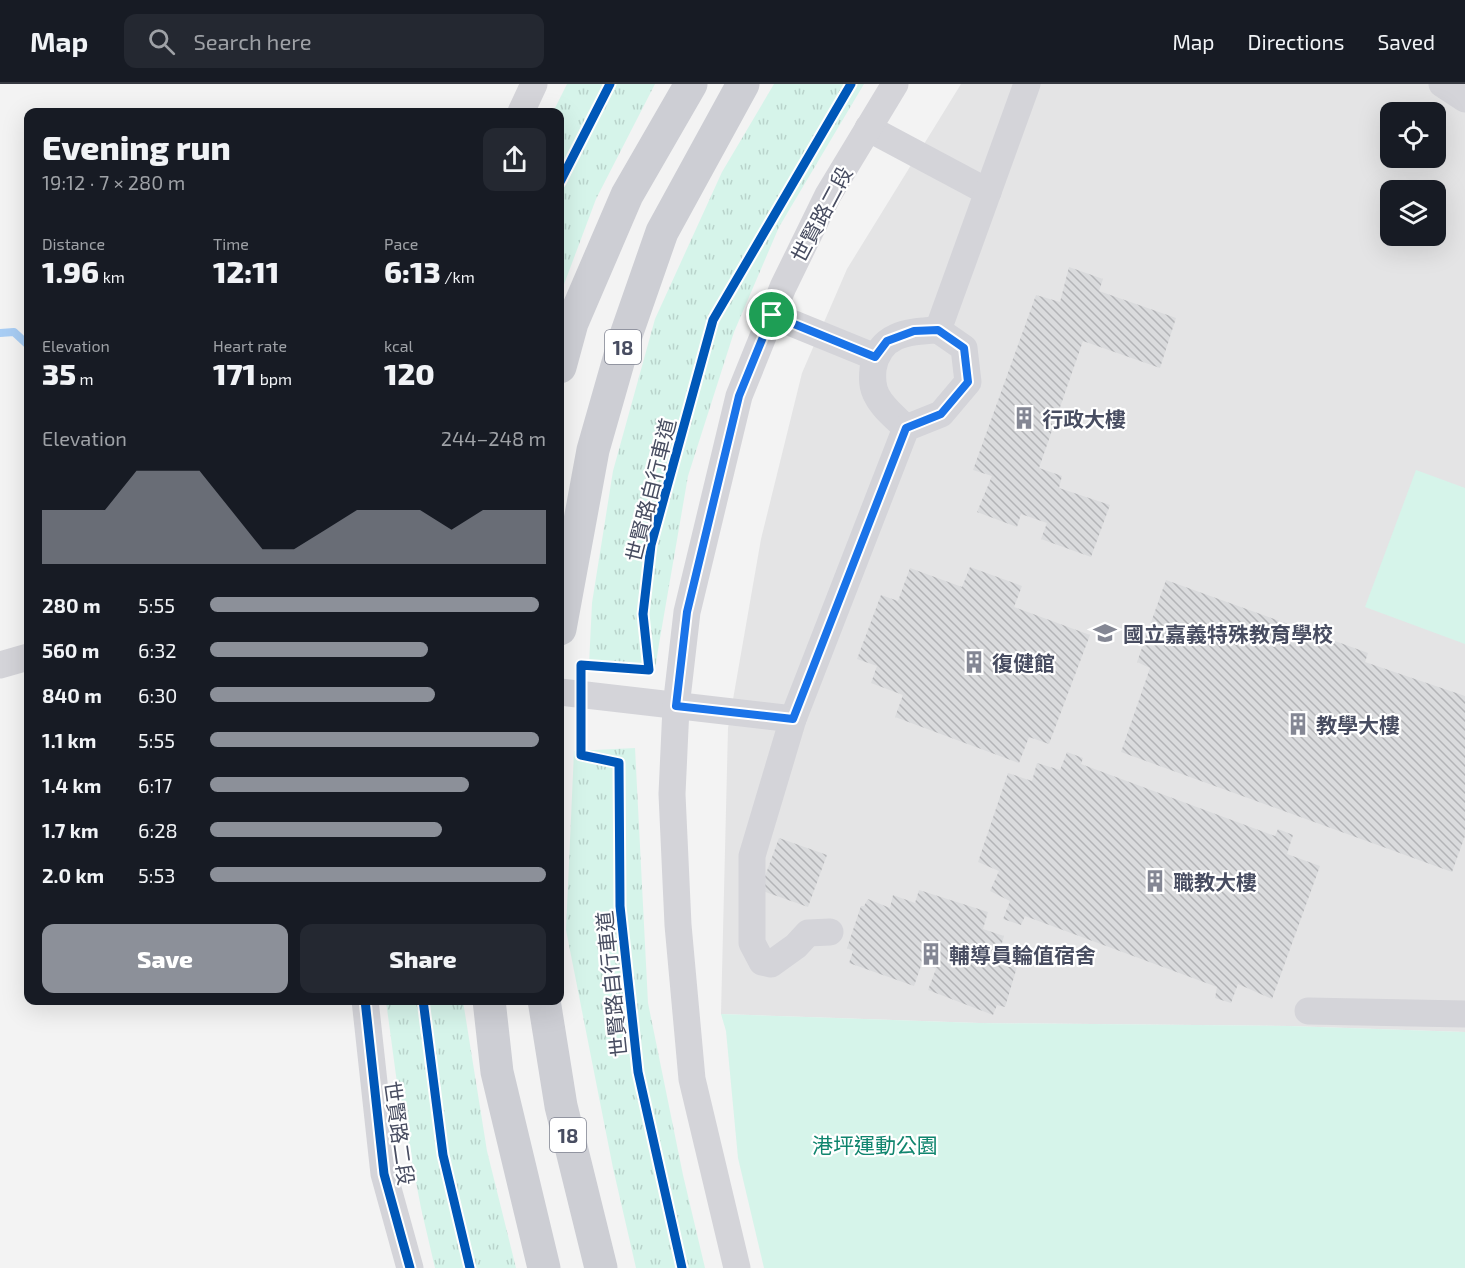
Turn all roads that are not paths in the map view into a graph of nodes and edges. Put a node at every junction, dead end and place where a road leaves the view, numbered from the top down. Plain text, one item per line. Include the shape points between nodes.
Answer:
1 (534, 84) edge
2 (691, 84) edge
3 (742, 84) edge
4 (895, 84) edge
5 (1027, 84) edge
6 (1442, 84) edge
7 (1465, 99) edge
8 (523, 108) edge
9 (868, 128) junction
10 (988, 192) junction
11 (772, 315) junction
12 (938, 330) junction
13 (564, 352) edge
14 (875, 357) junction
15 (906, 428) junction
16 (564, 607) edge
17 (24, 658) edge
18 (0, 665) edge
19 (564, 692) edge
20 (676, 706) junction
21 (793, 719) junction
22 (830, 932) dead end
23 (366, 1005) edge
24 (490, 1005) edge
25 (545, 1005) edge
26 (1308, 1011) dead end
27 (1465, 1014) edge
28 (410, 1268) edge
29 (544, 1268) edge
30 (601, 1268) edge
31 (737, 1268) edge

1 - 8 street
2 - 13 main road via 627,195 572,323
3 - 16 main road, 18 via 662,232 625,338 593,450
4 - 9 street, 世賢路二段
5 - 10 street
6 - 7 street
9 - 10 street
9 - 11 street, 世賢路二段 via 828,195
10 - 12 street
11 - 14 street
11 - 20 street, 世賢路二段 via 739,396 687,612
12 - 14 street via 914,331 887,341
12 - 15 street via 964,348 968,382 941,414
14 - 15 street via 872,381 878,398
15 - 21 street
17 - 18 street
19 - 20 street
20 - 21 street
20 - 31 street, 世賢路二段 via 672,794 678,925 692,1078
21 - 22 street via 752,856 752,943 762,962 771,964 808,933
23 - 28 street, 世賢路二段 via 384,1174
24 - 29 main road via 497,1072
25 - 30 main road, 18 via 561,1106
26 - 27 street

